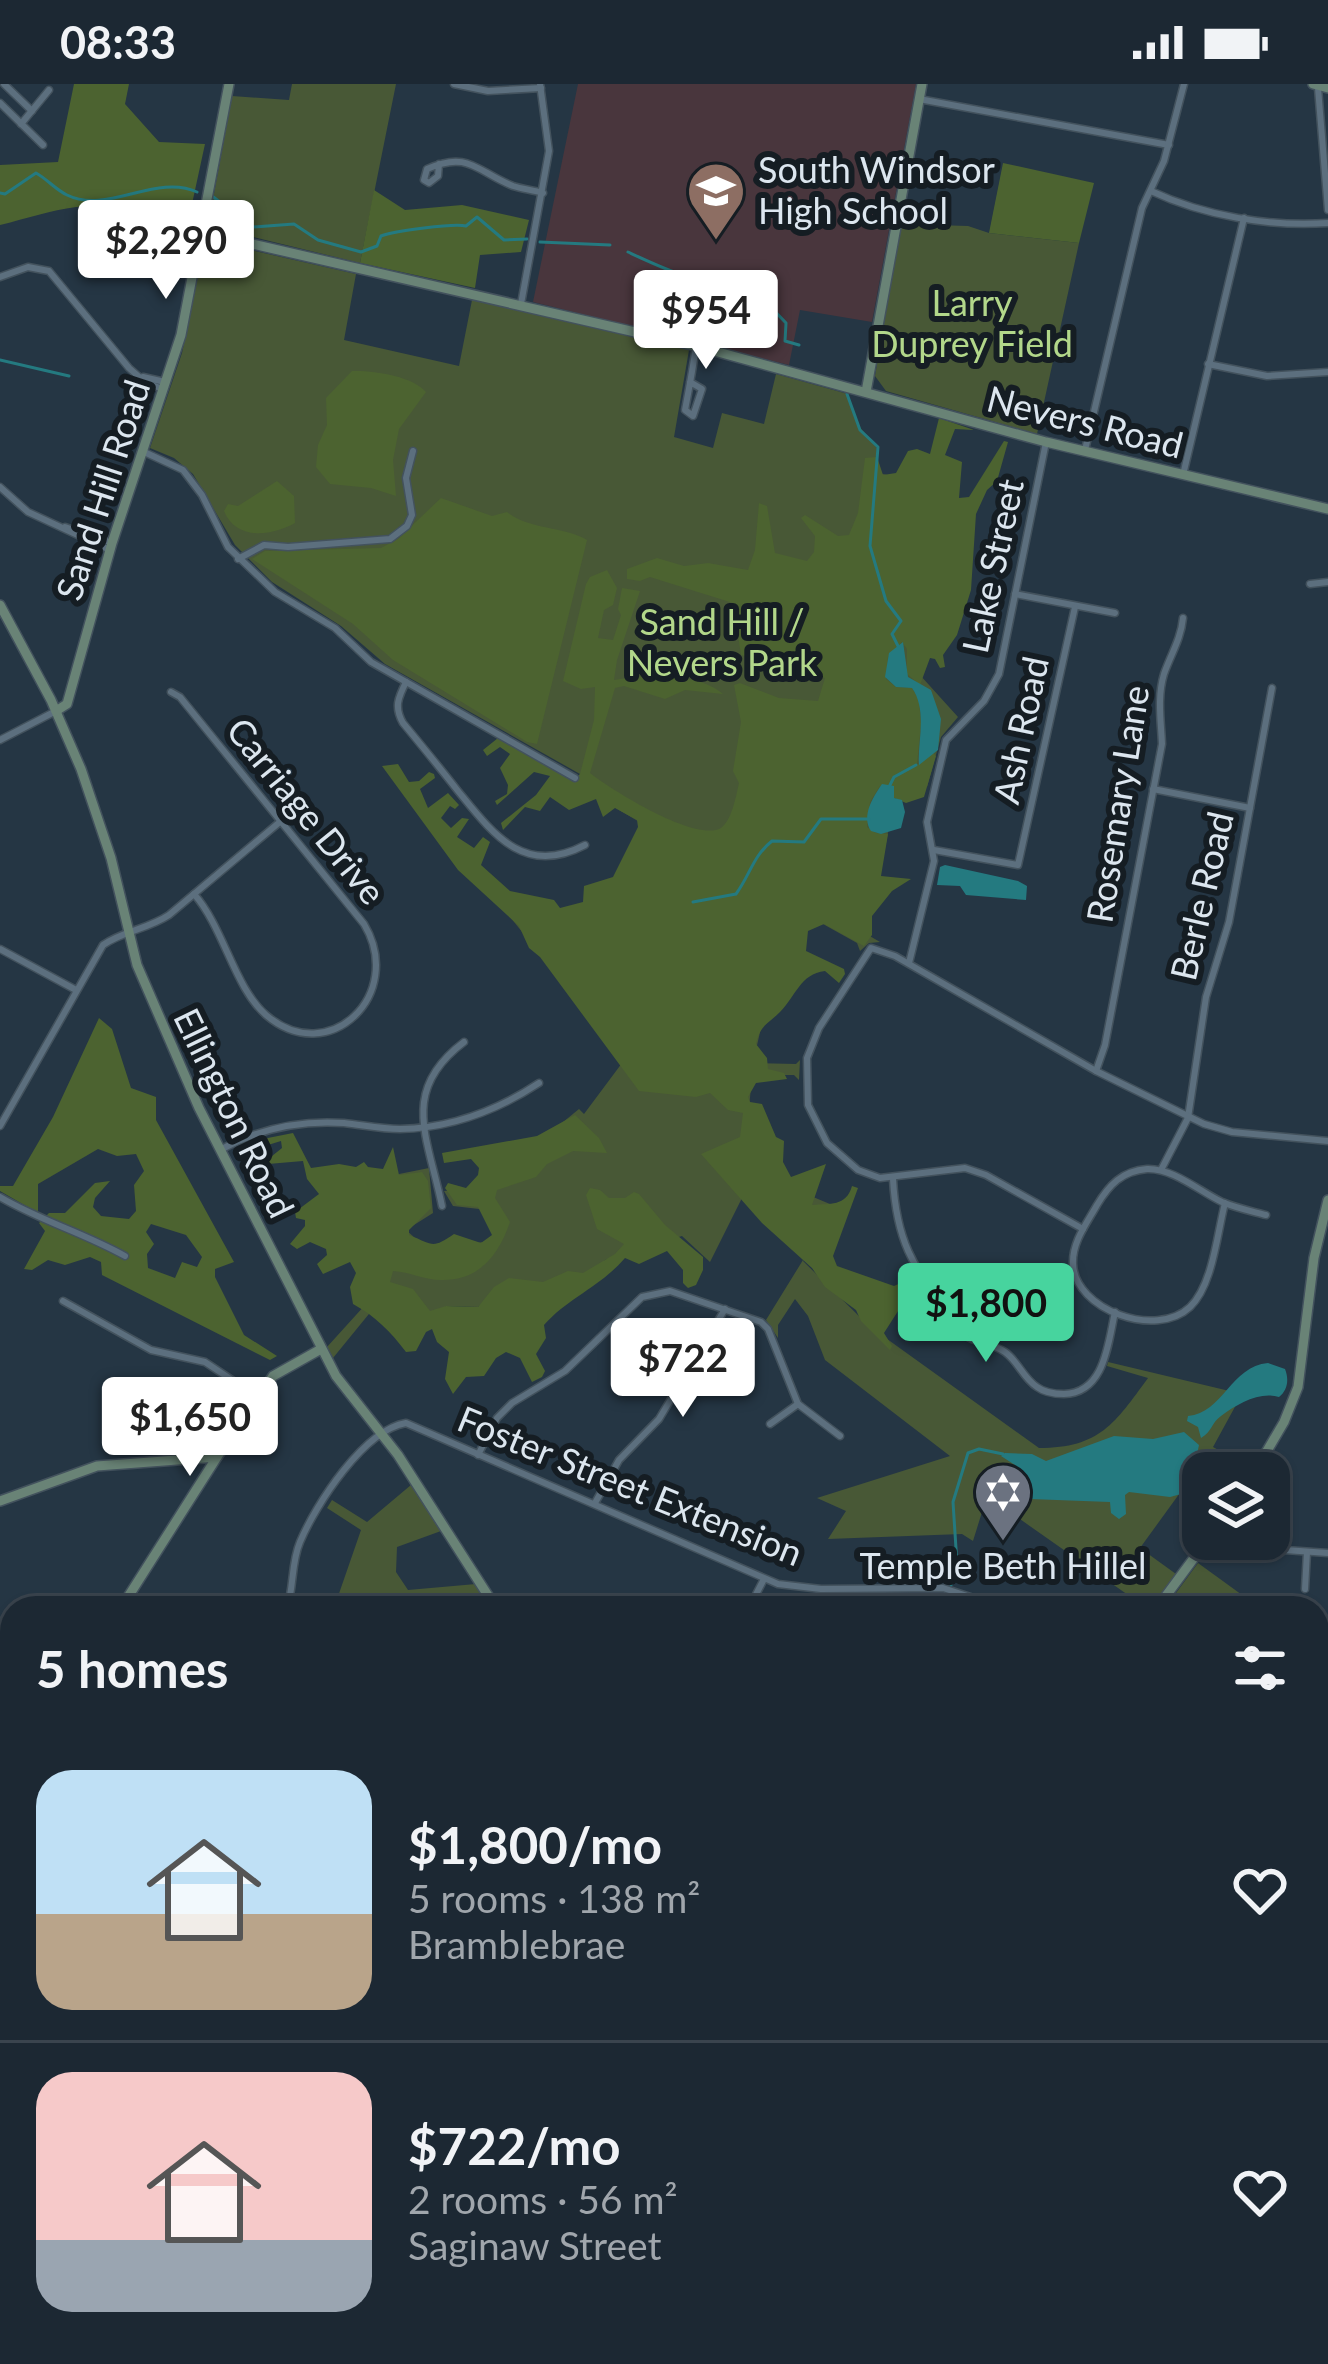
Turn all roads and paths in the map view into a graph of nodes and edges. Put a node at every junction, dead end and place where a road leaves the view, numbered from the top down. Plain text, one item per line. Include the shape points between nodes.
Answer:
1 (4, 84) edge
2 (229, 84) edge
3 (454, 84) edge
4 (922, 84) edge
5 (1184, 84) edge
6 (1316, 84) edge
7 (540, 86) edge
8 (1328, 88) edge
9 (49, 90) dead end
10 (919, 99) junction
11 (0, 103) edge
12 (32, 111) junction
13 (7, 112) junction
14 (0, 121) edge
15 (21, 124) junction
16 (43, 145) dead end
17 (1169, 145) junction
18 (439, 164) dead end
19 (1150, 191) junction
20 (543, 193) junction
21 (1328, 209) edge
22 (1244, 218) junction
23 (1328, 224) edge
24 (200, 232) junction
25 (0, 277) edge
26 (520, 304) junction
27 (696, 346) junction
28 (1208, 364) junction
29 (1328, 372) edge
30 (690, 382) junction
31 (164, 386) junction
32 (866, 392) junction
33 (1046, 442) junction
34 (142, 451) junction
35 (413, 451) dead end
36 (1084, 452) junction
37 (1183, 476) junction
38 (0, 487) edge
39 (1328, 509) edge
40 (111, 547) junction
41 (238, 559) junction
42 (1328, 582) edge
43 (1310, 584) dead end
44 (1015, 593) junction
45 (0, 605) edge
46 (1075, 607) junction
47 (1114, 613) dead end
48 (1183, 618) dead end
49 (406, 682) junction
50 (1273, 688) dead end
51 (171, 692) dead end
52 (56, 711) junction
53 (0, 740) edge
54 (574, 778) dead end
55 (1153, 789) junction
56 (1250, 808) junction
57 (281, 821) junction
58 (585, 845) dead end
59 (933, 850) junction
60 (194, 894) junction
61 (128, 934) junction
62 (0, 949) edge
63 (909, 964) junction
64 (77, 990) junction
65 (464, 1042) dead end
66 (1096, 1071) junction
67 (539, 1083) dead end
68 (1188, 1118) junction
69 (0, 1126) edge
70 (425, 1126) junction
71 (1328, 1141) edge
72 (220, 1150) junction
73 (1161, 1170) junction
74 (892, 1179) junction
75 (0, 1197) edge
76 (1328, 1200) edge
77 (1226, 1203) junction
78 (442, 1205) dead end
79 (1266, 1215) dead end
80 (1083, 1229) junction
81 (125, 1256) dead end
82 (63, 1301) dead end
83 (725, 1309) junction
84 (1115, 1312) junction
85 (321, 1349) junction
86 (256, 1396) junction
87 (798, 1404) junction
88 (770, 1424) dead end
89 (381, 1433) junction
90 (840, 1436) dead end
91 (1266, 1452) edge
92 (478, 1455) junction
93 (217, 1457) junction
94 (0, 1501) edge
95 (595, 1503) junction
96 (1290, 1551) edge
97 (1306, 1552) junction
98 (1328, 1552) edge
99 (1192, 1560) edge
100 (764, 1580) junction
101 (1305, 1589) dead end
102 (129, 1596) edge
103 (289, 1596) edge
104 (488, 1596) edge
105 (755, 1596) edge
106 (967, 1596) edge
107 (1165, 1596) edge

1 - 12 street
2 - 24 street, Sand Hill Road
3 - 7 street via 488,91
4 - 10 street
5 - 17 street
6 - 8 street
6 - 21 street
7 - 20 street via 549,136
9 - 12 street
10 - 17 street
10 - 32 street
11 - 13 street
12 - 15 street
13 - 14 street
13 - 15 street
15 - 16 street
17 - 19 street
18 - 20 street via 479,165
19 - 22 street
19 - 36 street
20 - 26 street
22 - 23 street
22 - 28 street
24 - 26 street, Nevers Road
24 - 31 street, Sand Hill Road
25 - 31 street via 28,267 49,271 130,368
26 - 27 street, Nevers Road
27 - 30 street
27 - 32 street, Nevers Road
28 - 29 street via 1267,376
28 - 37 street
30 - 30 street via 685,412 694,416 702,389
31 - 34 street, Sand Hill Road
32 - 33 street, Nevers Road
33 - 36 street, Nevers Road
33 - 44 street, Lake Street
34 - 40 street, Sand Hill Road
34 - 41 street via 182,470
35 - 41 street via 406,478 412,515 390,539 265,545
36 - 37 street, Nevers Road
37 - 39 street, Nevers Road
38 - 40 street via 15,505
40 - 52 street, Sand Hill Road via 67,700
41 - 49 street
42 - 43 street
44 - 46 street
44 - 59 street, Lake Street via 992,689 946,740 927,822
45 - 52 street, Ellington Road
46 - 47 street
46 - 59 street, Ash Road via 1018,865
48 - 55 street, Rosemary Lane via 1163,676
49 - 54 street
49 - 58 street via 397,712 403,723 497,837 545,856
50 - 56 street, Berle Road
51 - 57 street, Carriage Drive
52 - 53 street
52 - 61 street, Ellington Road via 96,811
55 - 56 street
55 - 66 street, Rosemary Lane
56 - 68 street, Berle Road via 1206,997
57 - 60 street
57 - 60 street, Carriage Drive via 374,940 376,981 355,1017 303,1033 263,1012
59 - 63 street, Lake Street
60 - 61 street
61 - 64 street via 104,945
61 - 72 street, Ellington Road
62 - 64 street
63 - 66 street
63 - 74 street via 871,948 812,1042 805,1088 812,1118 836,1154
64 - 69 street
65 - 70 street via 432,1071
66 - 68 street
67 - 70 street via 487,1112
68 - 71 street via 1232,1132
68 - 73 street, Berle Road
70 - 72 street via 263,1129
70 - 78 street
72 - 85 street, Ellington Road
73 - 77 street
73 - 80 street via 1114,1181
74 - 80 street via 965,1168
74 - 84 street via 902,1244 950,1315 968,1339 1007,1353 1042,1391 1071,1394 1092,1382
75 - 81 street
76 - 91 street via 1298,1387
77 - 79 street
77 - 84 street via 1192,1306 1148,1320
80 - 84 street via 1075,1279 1082,1293
82 - 86 street via 152,1350 205,1362
83 - 87 street via 768,1329
83 - 92 street via 670,1291 642,1297 565,1371 512,1403
83 - 95 street via 659,1419 619,1460
85 - 86 street via 282,1367
85 - 89 street, Ellington Road
86 - 93 street
87 - 88 street
87 - 90 street
89 - 92 street, Foster Street Extension via 415,1424
89 - 103 street via 349,1465 298,1544
89 - 104 street, Ellington Road
92 - 95 street, Foster Street Extension
93 - 94 street via 97,1466
93 - 102 street
95 - 100 street, Foster Street Extension
96 - 97 street
97 - 98 street
97 - 101 street
99 - 107 street
100 - 105 street
100 - 106 street, Foster Street Extension via 791,1588 943,1588

